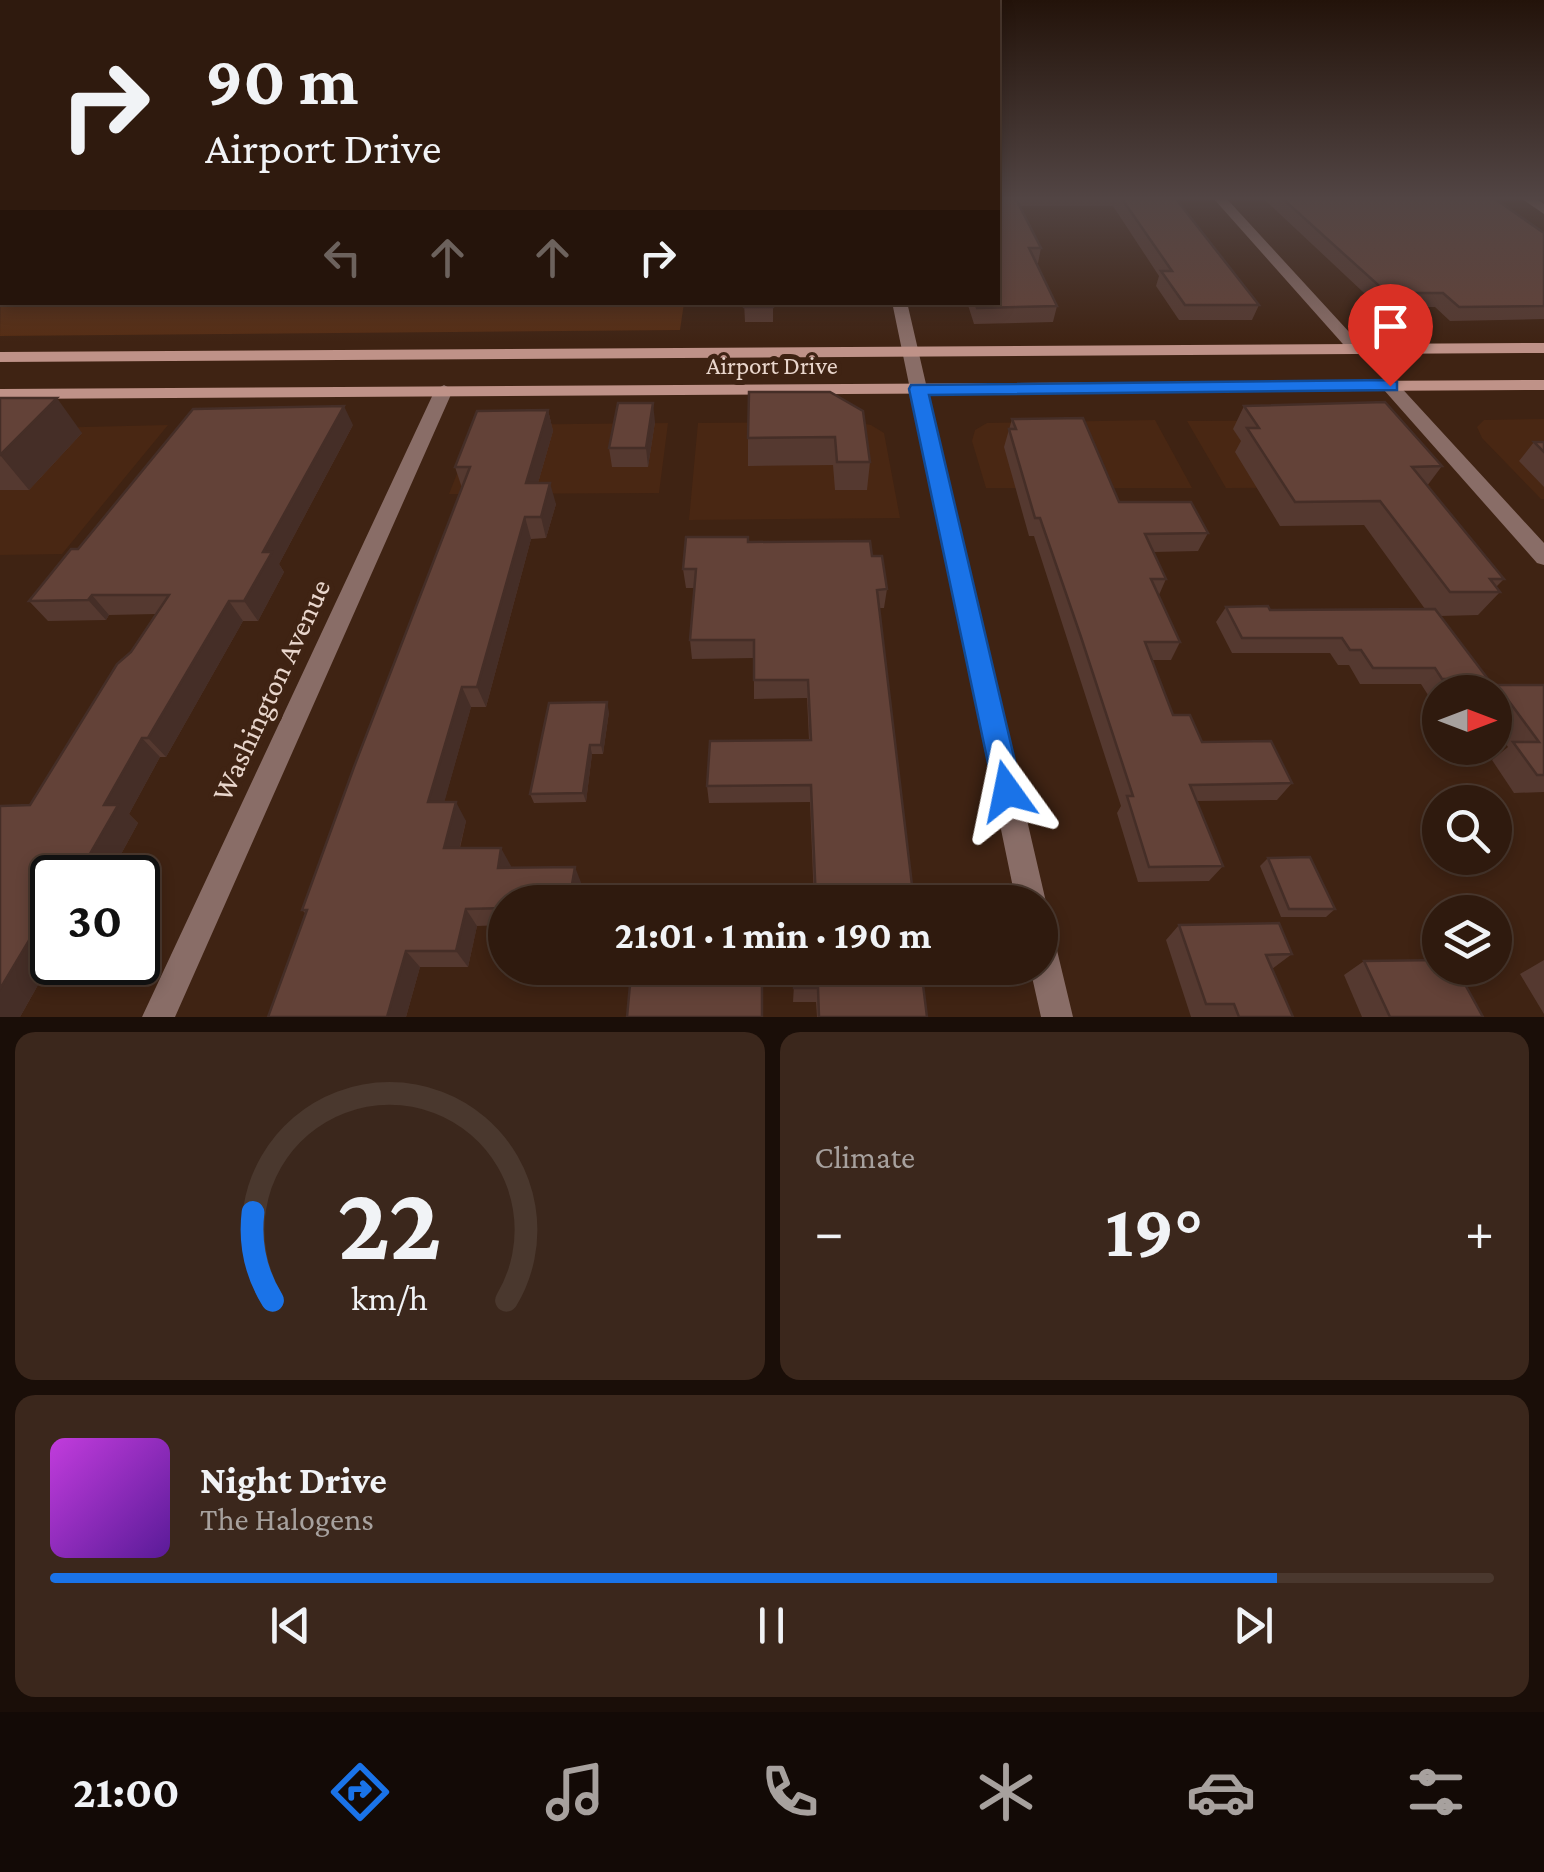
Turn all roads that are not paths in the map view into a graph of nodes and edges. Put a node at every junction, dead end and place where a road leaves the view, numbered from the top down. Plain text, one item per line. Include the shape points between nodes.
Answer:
1 (1263, 246) edge
2 (900, 305) edge
3 (1544, 348) edge
4 (1356, 350) junction
5 (910, 352) junction
6 (0, 356) edge
7 (1544, 385) edge
8 (1390, 386) junction
9 (918, 389) junction
10 (444, 390) junction
11 (0, 394) edge
12 (1544, 557) edge
13 (1028, 885) edge
14 (1049, 985) edge
15 (158, 1017) edge
16 (1056, 1017) edge

1 - 4 street
2 - 5 street
3 - 4 main road, Airport Drive
4 - 5 main road, Airport Drive
5 - 6 main road, Airport Drive
5 - 9 street
7 - 8 main road, Airport Drive
8 - 9 main road, Airport Drive
8 - 12 street
9 - 10 main road, Airport Drive
9 - 13 street
10 - 11 main road, Airport Drive
10 - 15 street, Washington Avenue
14 - 16 street

